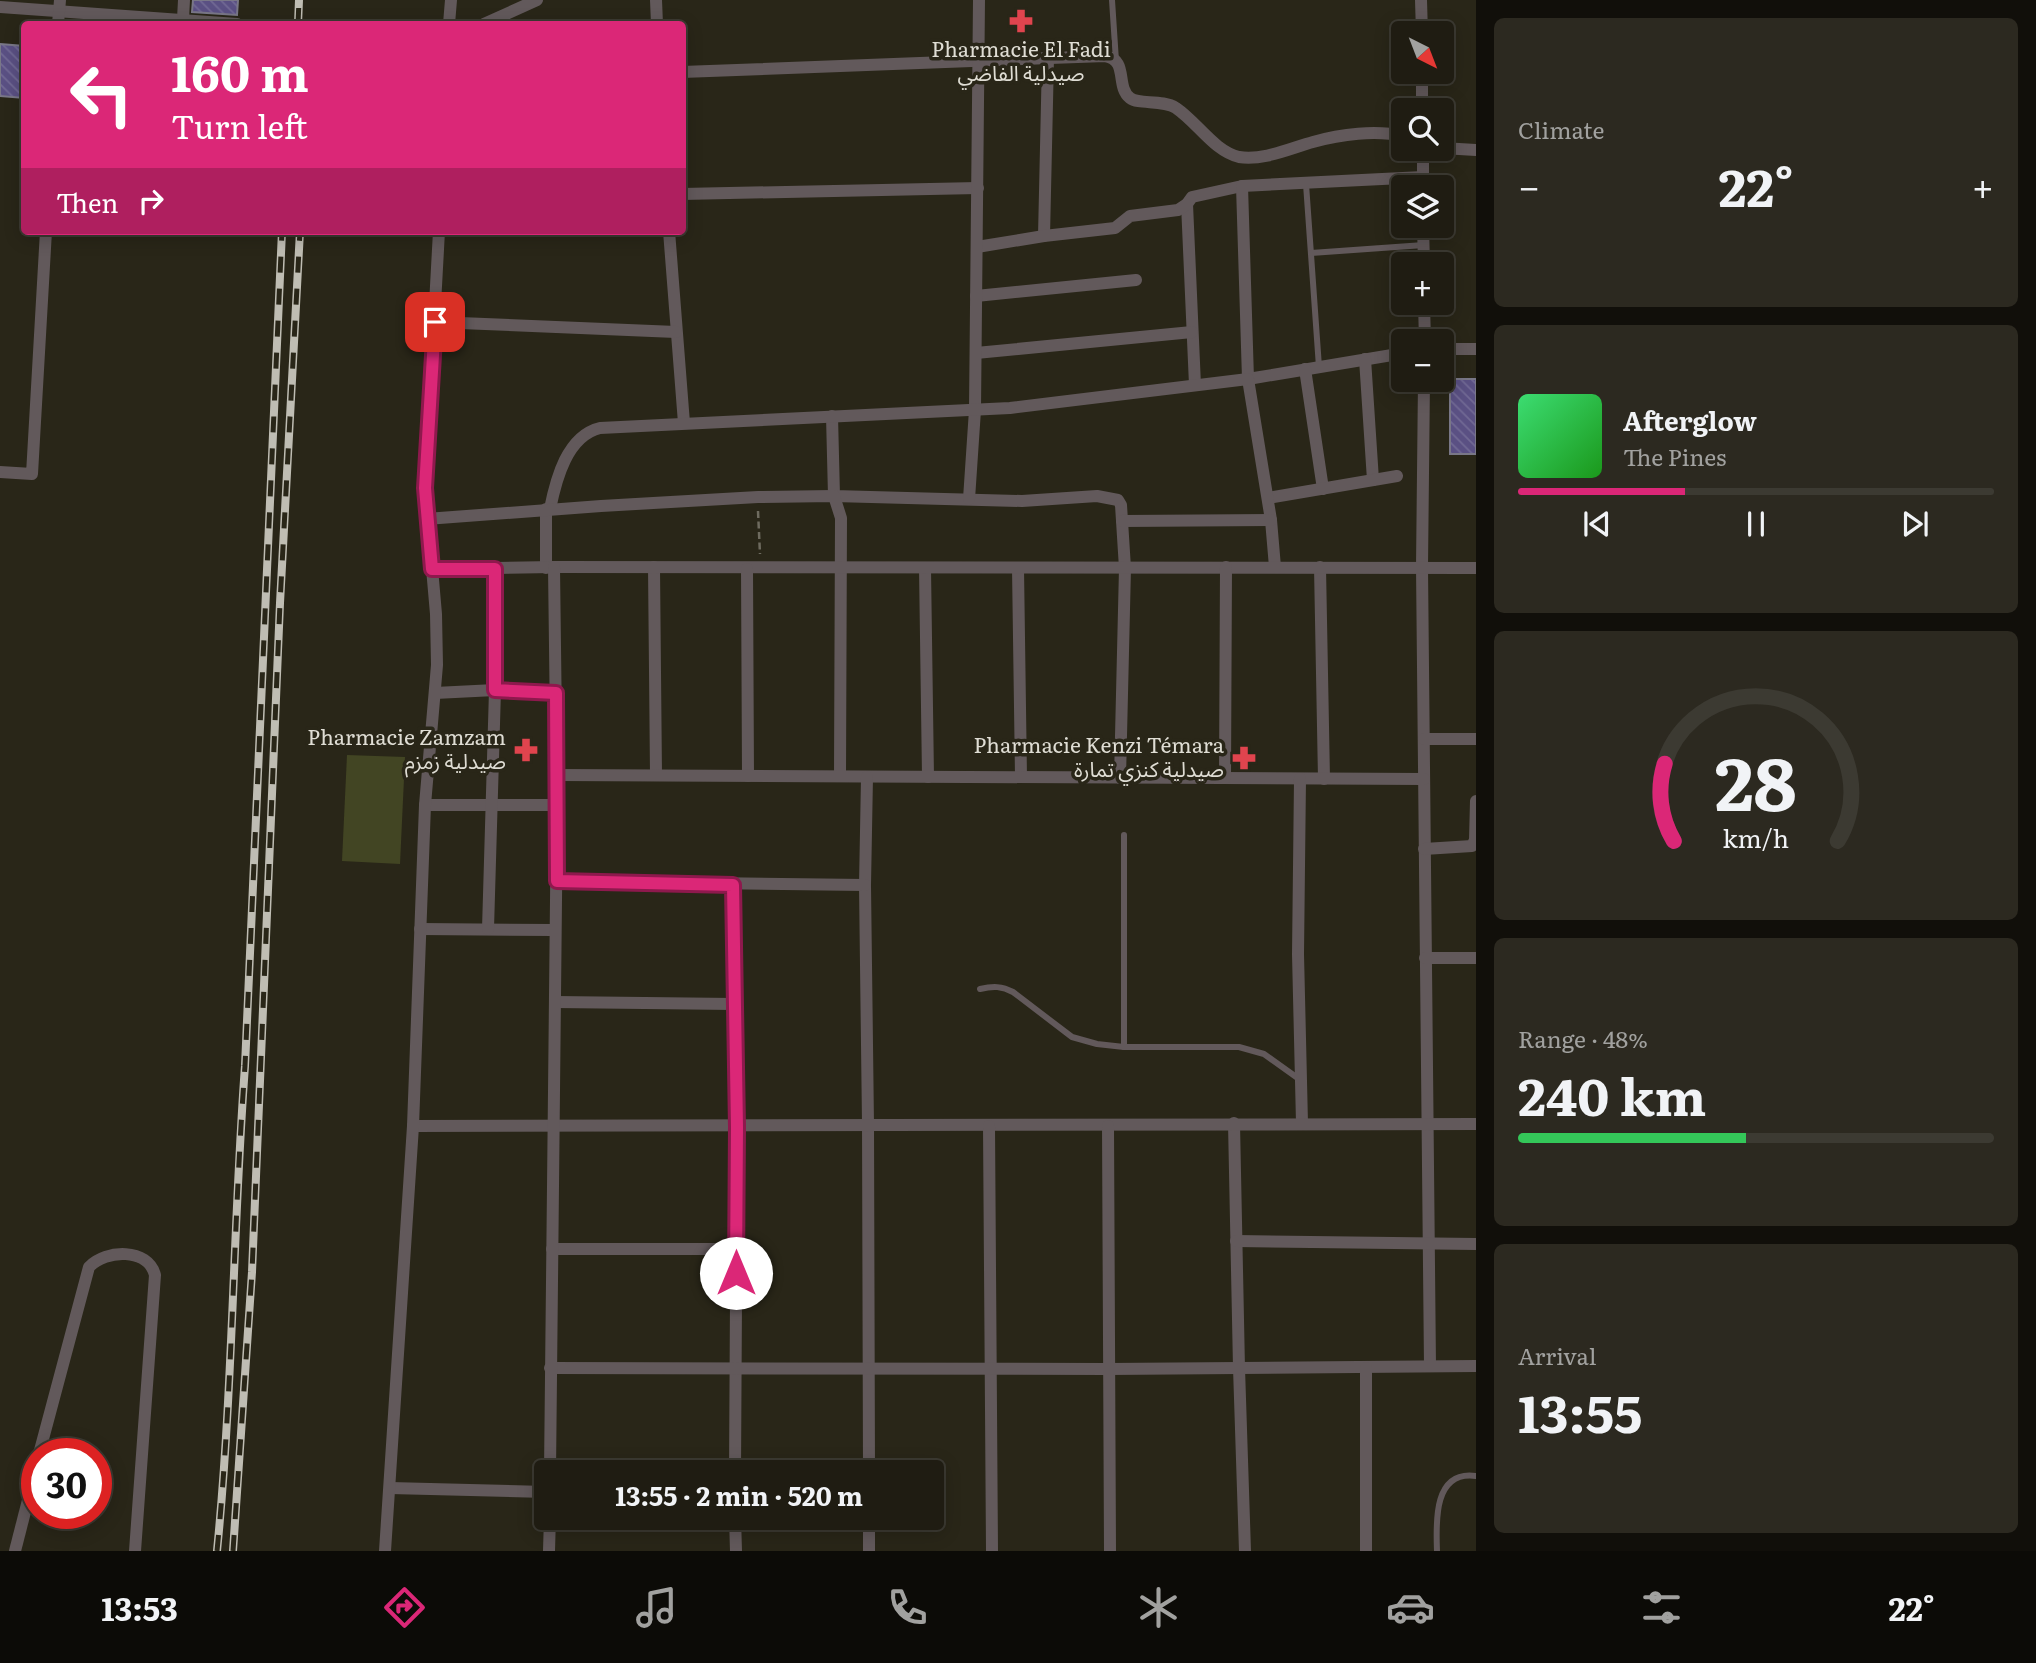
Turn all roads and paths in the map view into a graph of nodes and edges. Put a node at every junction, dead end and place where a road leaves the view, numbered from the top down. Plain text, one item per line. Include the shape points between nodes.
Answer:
1 (184, 0) edge
2 (450, 0) edge
3 (537, 0) edge
4 (656, 0) edge
5 (979, 0) edge
6 (1112, 0) edge
7 (1421, 0) edge
8 (0, 8) edge
9 (59, 12) edge
10 (183, 19) junction
11 (205, 21) edge
12 (449, 21) edge
13 (491, 21) edge
14 (657, 21) edge
15 (1422, 21) edge
16 (1048, 58) junction
17 (979, 60) junction
18 (1116, 61) junction
19 (686, 72) edge
20 (1391, 135) edge
21 (1454, 149) edge
22 (1476, 150) edge
23 (1391, 182) edge
24 (1306, 183) junction
25 (1241, 186) junction
26 (978, 188) junction
27 (686, 194) edge
28 (1187, 204) junction
29 (46, 235) edge
30 (439, 235) edge
31 (669, 235) edge
32 (1044, 236) junction
33 (1424, 238) edge
34 (1424, 244) junction
35 (977, 247) junction
36 (1424, 252) edge
37 (1311, 253) junction
38 (1136, 280) dead end
39 (976, 296) junction
40 (435, 322) junction
41 (676, 332) junction
42 (1192, 332) junction
43 (1454, 349) edge
44 (1476, 349) edge
45 (976, 353) junction
46 (1391, 355) edge
47 (1365, 359) junction
48 (1320, 367) junction
49 (1305, 369) junction
50 (1248, 379) junction
51 (1195, 385) junction
52 (1424, 392) edge
53 (975, 410) junction
54 (832, 416) junction
55 (684, 423) junction
56 (0, 472) edge
57 (1397, 476) dead end
58 (1373, 480) junction
59 (1322, 489) junction
60 (834, 496) junction
61 (758, 497) junction
62 (1268, 498) junction
63 (969, 499) junction
64 (548, 509) junction
65 (426, 519) junction
66 (1271, 520) junction
67 (1122, 521) junction
68 (550, 567) junction
69 (654, 567) junction
70 (1275, 567) junction
71 (1320, 567) junction
72 (1422, 567) junction
73 (840, 568) junction
74 (925, 568) junction
75 (1018, 568) junction
76 (1125, 568) junction
77 (1226, 568) junction
78 (1476, 568) edge
79 (432, 569) junction
80 (495, 569) junction
81 (754, 569) junction
82 (495, 690) junction
83 (435, 693) junction
84 (556, 693) junction
85 (1424, 739) junction
86 (1476, 739) edge
87 (557, 775) junction
88 (656, 775) junction
89 (748, 776) junction
90 (840, 776) junction
91 (867, 776) junction
92 (928, 777) junction
93 (1021, 777) junction
94 (1120, 778) junction
95 (1225, 778) junction
96 (1300, 779) junction
97 (1324, 779) junction
98 (1424, 779) junction
99 (1476, 801) edge
100 (492, 804) junction
101 (425, 805) junction
102 (557, 805) junction
103 (1124, 835) dead end
104 (1424, 849) junction
105 (557, 881) junction
106 (733, 885) junction
107 (865, 885) junction
108 (420, 929) junction
109 (488, 929) junction
110 (554, 930) junction
111 (1425, 958) junction
112 (1476, 958) edge
113 (980, 989) dead end
114 (555, 1002) junction
115 (734, 1004) junction
116 (1124, 1047) junction
117 (1301, 1080) junction
118 (1234, 1123) junction
119 (1301, 1123) junction
120 (1426, 1123) junction
121 (868, 1124) junction
122 (1476, 1124) edge
123 (413, 1126) junction
124 (989, 1126) junction
125 (1108, 1126) junction
126 (737, 1127) junction
127 (553, 1128) junction
128 (1236, 1241) junction
129 (1428, 1242) junction
130 (1476, 1244) edge
131 (552, 1249) junction
132 (736, 1249) junction
133 (1430, 1366) junction
134 (1476, 1366) edge
135 (550, 1368) junction
136 (737, 1368) junction
137 (869, 1368) junction
138 (991, 1368) junction
139 (1239, 1368) junction
140 (1366, 1368) junction
141 (1108, 1369) junction
142 (43, 1438) edge
143 (550, 1460) edge
144 (735, 1460) edge
145 (869, 1460) edge
146 (1476, 1476) edge
147 (390, 1488) junction
148 (534, 1492) edge
149 (21, 1528) edge
150 (550, 1530) edge
151 (735, 1530) edge
152 (869, 1530) edge
153 (15, 1551) edge
154 (135, 1551) edge
155 (385, 1551) edge
156 (549, 1551) edge
157 (736, 1551) edge
158 (869, 1551) edge
159 (992, 1551) edge
160 (1110, 1551) edge
161 (1245, 1551) edge
162 (1366, 1551) edge
163 (1437, 1551) edge

1 - 10 street
2 - 12 street
3 - 13 street
4 - 14 street
5 - 17 street
6 - 18 lane
7 - 15 street
8 - 9 street
9 - 10 street
10 - 11 street
16 - 17 street
16 - 18 street via 1105,56
16 - 32 street
17 - 19 street
17 - 26 street
18 - 20 street via 1129,97 1174,107 1224,151 1242,157 1329,138
21 - 22 street
23 - 24 street
24 - 25 street
24 - 37 lane
25 - 28 street via 1192,197
25 - 50 street
26 - 27 street
26 - 35 street
28 - 32 street via 1178,210 1130,216 1115,228
28 - 42 street
29 - 56 street via 32,474
30 - 40 street
31 - 41 street
32 - 35 street
33 - 34 street
34 - 36 street
34 - 37 lane
35 - 39 street
37 - 48 lane
38 - 39 street
39 - 45 street
40 - 41 street
40 - 65 street
41 - 55 street
42 - 45 street
42 - 51 street
43 - 44 street
45 - 53 street
46 - 47 street
47 - 48 street
47 - 58 street
48 - 49 street
49 - 50 street
49 - 59 street
50 - 51 street
50 - 62 street
51 - 53 street
52 - 72 street
53 - 54 street
53 - 63 street
54 - 55 street
54 - 60 street
55 - 64 street via 615,426 585,434 567,457
57 - 58 street
58 - 59 street
59 - 62 street
60 - 61 street
60 - 63 street
60 - 73 street via 841,518
61 - 64 street
61 - 81 path
62 - 66 street
63 - 67 street via 1109,497 1121,505
64 - 65 street
64 - 68 street
65 - 79 street
66 - 67 street
66 - 70 street
67 - 76 street
68 - 69 street
68 - 80 street
68 - 84 street
69 - 81 street
69 - 88 street
70 - 71 street
70 - 77 street
71 - 72 street
71 - 97 street
72 - 78 street
72 - 85 street
73 - 74 street
73 - 81 street
73 - 90 street
74 - 75 street
74 - 92 street
75 - 76 street
75 - 93 street
76 - 77 street
76 - 94 street
77 - 95 street
79 - 80 street
79 - 83 street
80 - 82 street
81 - 89 street
82 - 83 street
82 - 84 street
82 - 100 street
83 - 101 street
84 - 87 street
85 - 86 street
85 - 98 street
87 - 88 street
87 - 102 street
88 - 89 street
89 - 90 street
90 - 91 street
91 - 92 street
91 - 107 street
92 - 93 street
93 - 94 street
94 - 95 street
95 - 96 street
96 - 97 street
96 - 117 street
97 - 98 street
98 - 104 street
99 - 104 street via 1472,846
100 - 101 street
100 - 102 street
100 - 109 street
101 - 108 street
102 - 105 street
103 - 116 lane
104 - 111 street
105 - 106 street
105 - 110 street
106 - 107 street
106 - 115 street
107 - 121 street
108 - 109 street
108 - 123 street
109 - 110 street
110 - 114 street
111 - 112 street
111 - 120 street
113 - 116 lane via 1004,987 1072,1037
114 - 115 street
114 - 127 street
115 - 126 street
116 - 117 lane via 1239,1047 1264,1054
117 - 119 street
118 - 119 street
118 - 125 street
118 - 128 street
119 - 120 street
120 - 122 street
120 - 129 street
121 - 124 street
121 - 126 street
121 - 137 street
123 - 127 street
123 - 147 street
124 - 125 street
124 - 138 street
125 - 141 street
126 - 127 street
126 - 132 street
127 - 131 street
128 - 129 street
128 - 139 street
129 - 130 street
129 - 133 street
131 - 132 street
131 - 135 street
132 - 136 street
133 - 134 street
133 - 140 street
135 - 136 street
135 - 143 street
136 - 137 street
136 - 144 street
137 - 138 street
137 - 145 street
138 - 141 street
138 - 159 street
139 - 140 street
139 - 141 street
139 - 161 street
140 - 162 street
141 - 160 street
142 - 154 street via 89,1266 112,1254 145,1258 155,1275
146 - 163 lane via 1459,1477 1438,1500
147 - 148 street
147 - 155 street
149 - 153 street
150 - 156 street
151 - 157 street
152 - 158 street

